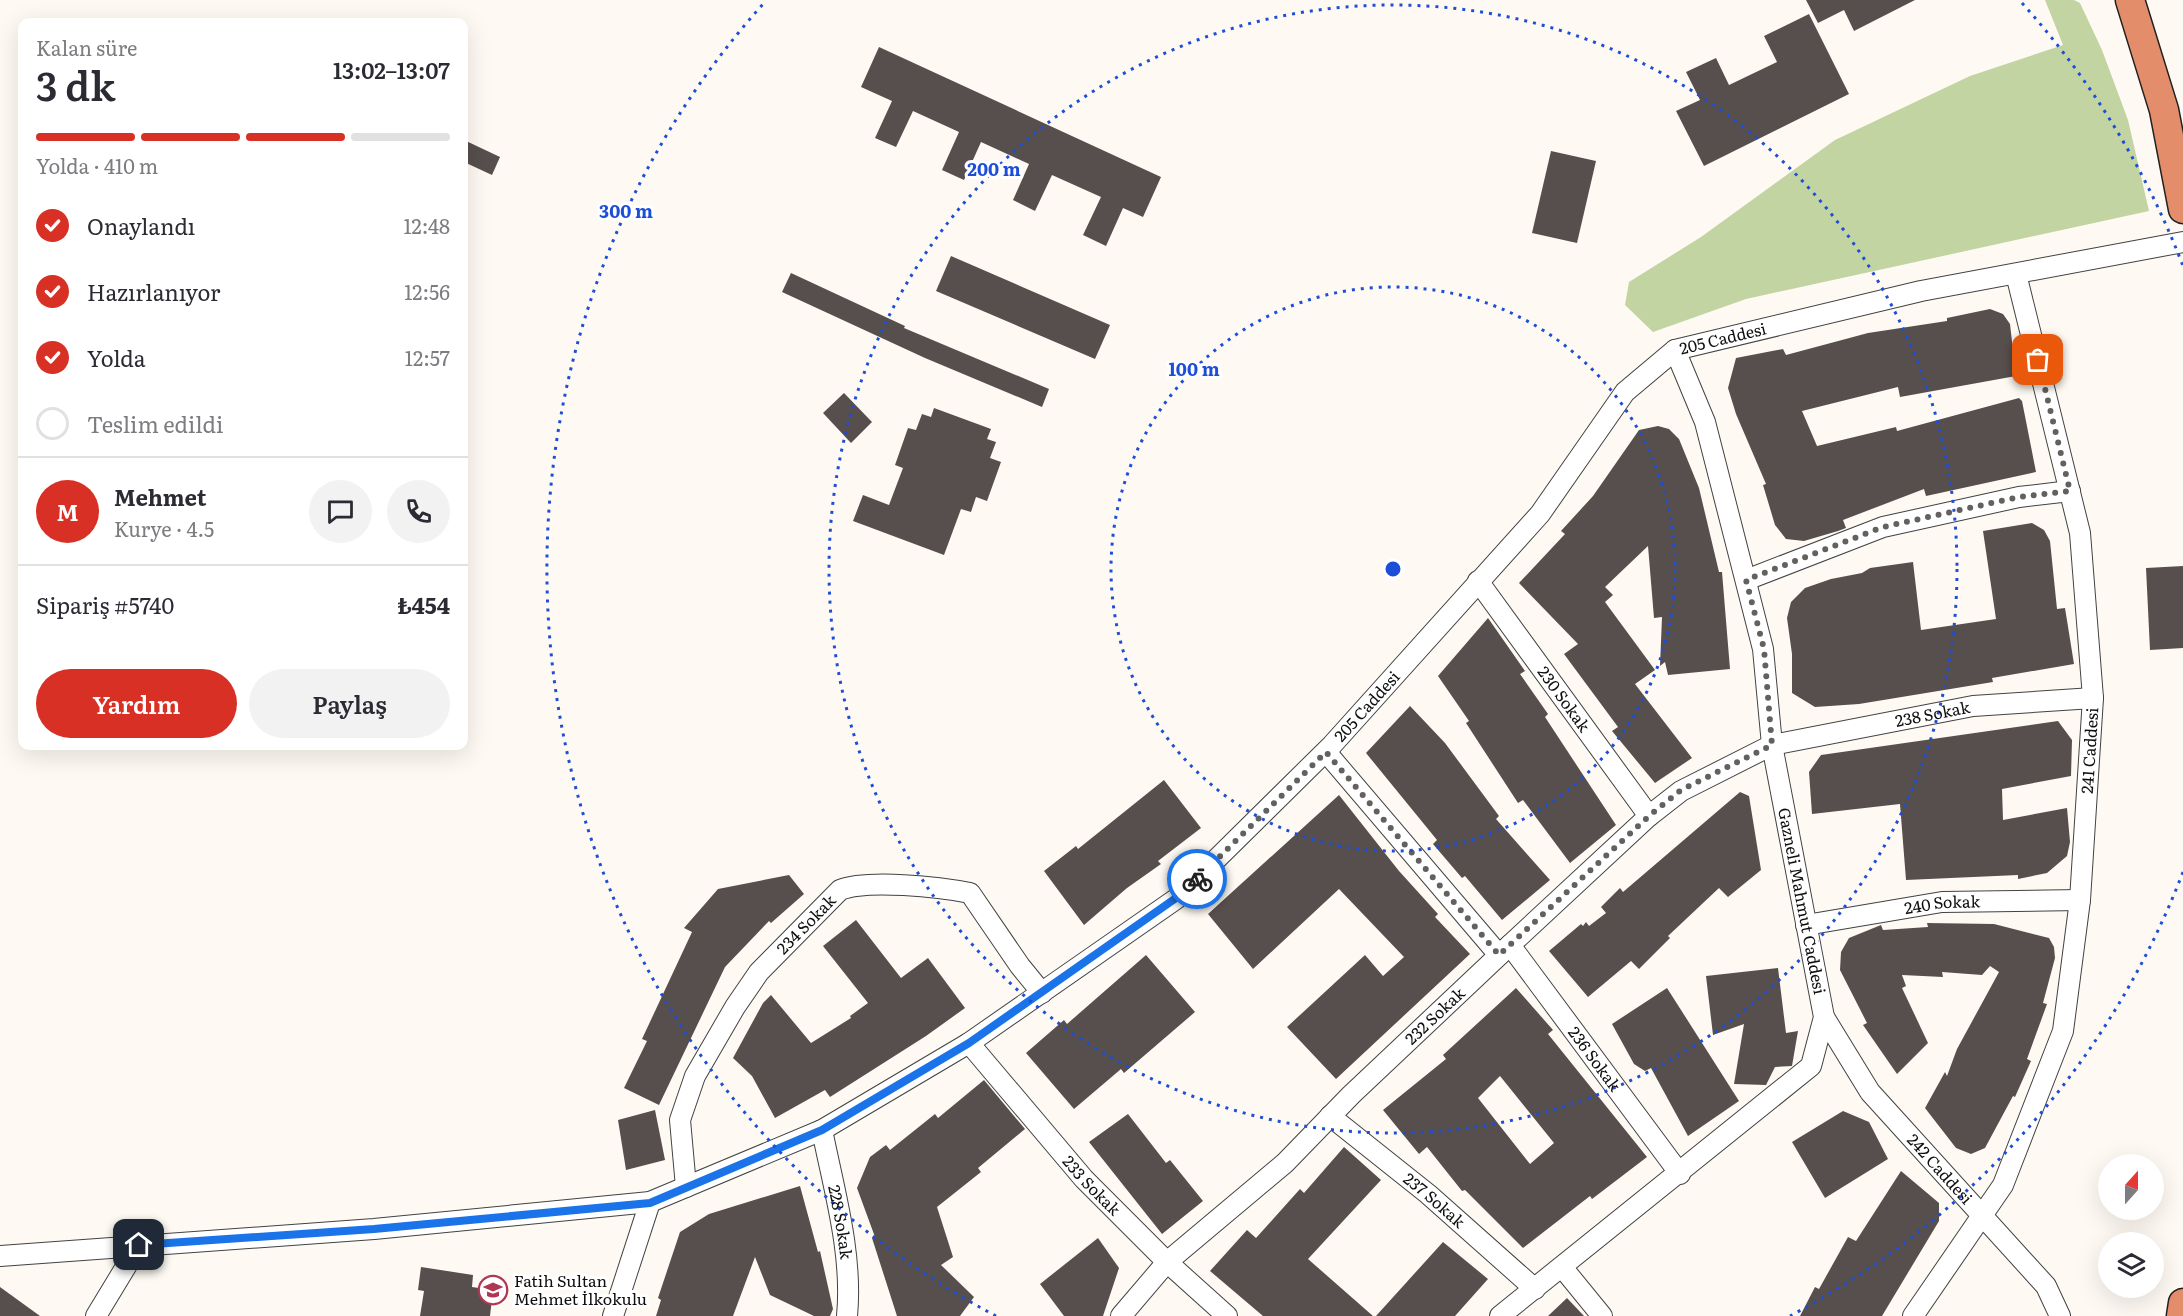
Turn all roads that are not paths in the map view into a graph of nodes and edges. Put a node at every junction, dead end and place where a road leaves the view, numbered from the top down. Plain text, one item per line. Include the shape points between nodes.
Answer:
1 (2130, 0) edge
2 (2183, 209) edge
3 (2183, 242) edge
4 (2016, 274) junction
5 (1675, 350) junction
6 (2070, 491) junction
7 (1746, 580) junction
8 (1478, 581) junction
9 (2093, 698) junction
10 (1772, 745) junction
11 (1326, 752) junction
12 (1649, 816) junction
13 (2080, 900) junction
14 (1806, 925) junction
15 (1505, 950) junction
16 (1042, 993) junction
17 (1824, 1017) junction
18 (969, 1043) junction
19 (1330, 1116) junction
20 (822, 1130) junction
21 (1680, 1174) junction
22 (686, 1187) junction
23 (650, 1203) junction
24 (1981, 1217) junction
25 (139, 1245) junction
26 (0, 1256) edge
27 (1167, 1262) junction
28 (1562, 1267) junction
29 (1535, 1289) junction
30 (2183, 1303) edge
31 (96, 1316) edge
32 (613, 1316) edge
33 (847, 1316) edge
34 (1121, 1316) edge
35 (1227, 1316) edge
36 (1500, 1316) edge
37 (1602, 1316) edge
38 (1913, 1316) edge
39 (2060, 1316) edge
40 (2181, 1316) edge

1 - 2 highway via 2164,110
3 - 4 street, 205 Caddesi
4 - 5 street, 205 Caddesi via 1921,291
4 - 6 street, 241 Caddesi
5 - 7 street, Gazneli Mahmut Caddesi via 1705,422
5 - 8 street, 205 Caddesi via 1625,393 1540,514
6 - 7 street via 2019,497 1883,527
6 - 9 street, 241 Caddesi via 2080,533
7 - 10 street, Gazneli Mahmut Caddesi via 1764,649
8 - 11 street, 205 Caddesi
8 - 12 street, 230 Sokak
9 - 10 street, 238 Sokak via 1973,706
9 - 13 street, 241 Caddesi
10 - 12 street, 232 Sokak via 1681,790
10 - 14 street, Gazneli Mahmut Caddesi
11 - 15 street, 236 Sokak
11 - 16 street, 205 Caddesi via 1176,898
12 - 15 street, 232 Sokak
13 - 14 street, 240 Sokak via 1942,902
13 - 24 street, 241 Caddesi via 2063,1031 2003,1185
14 - 17 street, Gazneli Mahmut Caddesi
15 - 19 street, 232 Sokak
15 - 21 street, 236 Sokak
16 - 18 street, 205 Caddesi
16 - 22 street, 234 Sokak via 970,893 934,886 854,884 840,890 759,972 695,1076 680,1120
17 - 21 street, Gazneli Mahmut Caddesi via 1811,1066
17 - 24 street, 242 Caddesi via 1870,1092
18 - 20 street, 205 Caddesi
18 - 27 street, 233 Sokak via 1084,1179
19 - 27 street, 232 Sokak via 1285,1163
19 - 29 street, 237 Sokak via 1428,1194
20 - 22 street, 205 Caddesi
20 - 33 street, 228 Sokak via 843,1237
21 - 28 street, Gazneli Mahmut Caddesi
22 - 23 street, 205 Caddesi
23 - 25 street, 205 Caddesi via 374,1229
23 - 32 street
24 - 38 street, 241 Caddesi
24 - 39 street, 242 Caddesi via 2046,1286
25 - 26 street, 205 Caddesi
25 - 31 street
27 - 34 street, 232 Sokak
27 - 35 street, 233 Sokak
28 - 29 street, Gazneli Mahmut Caddesi
28 - 37 street
29 - 36 street, Gazneli Mahmut Caddesi
30 - 40 highway

